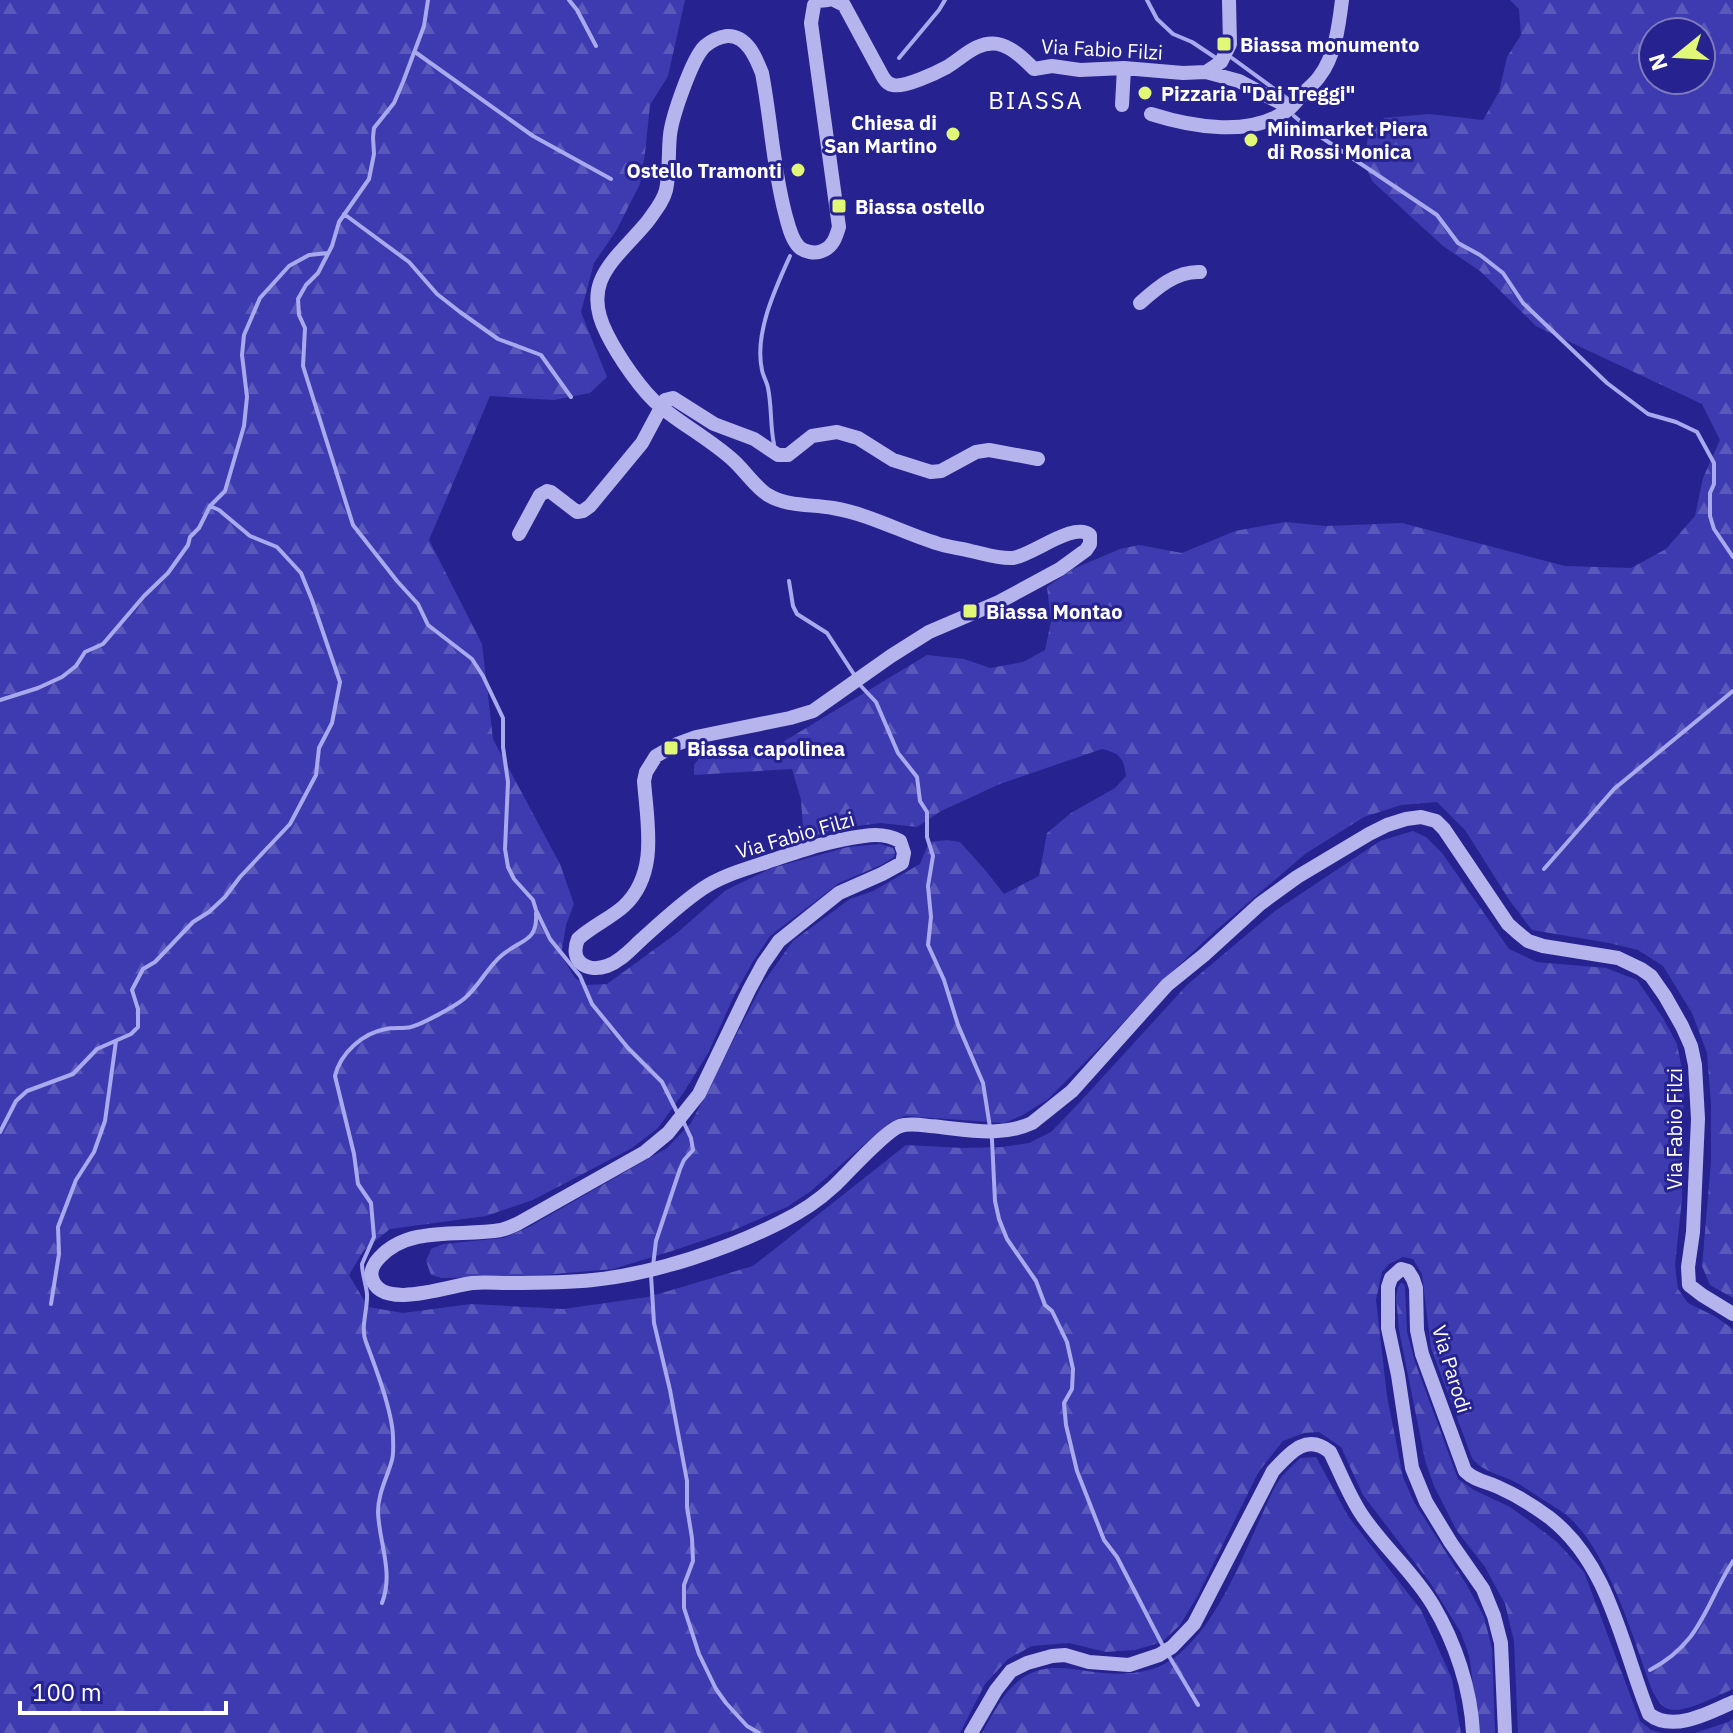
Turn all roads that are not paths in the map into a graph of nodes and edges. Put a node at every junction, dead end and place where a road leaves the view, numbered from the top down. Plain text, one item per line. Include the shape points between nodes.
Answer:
1 (825, 0) edge
2 (1229, 0) edge
3 (1342, 0) edge
4 (1124, 68) junction
5 (1206, 72) junction
6 (1122, 105) dead end
7 (1290, 108) junction
8 (1151, 114) dead end
9 (1200, 272) dead end
10 (1140, 303) dead end
11 (661, 407) junction
12 (1038, 459) dead end
13 (519, 534) dead end
14 (1733, 1314) edge
15 (1733, 1702) edge
16 (971, 1733) edge
17 (1473, 1733) edge
18 (1505, 1733) edge

1 - 4 street, Via Fabio Filzi via 844,5 883,77 896,86 935,73 992,43 1019,54 1034,69
1 - 11 street, Via Fabio Filzi via 814,5 811,23 839,227 836,240 817,252 798,246 777,179 762,73 740,39 720,38 701,51 687,81 670,133 660,205 609,265 597,290 607,335
2 - 5 street via 1230,44 1221,62
3 - 7 street via 1325,68
4 - 5 street, Via Fabio Filzi
4 - 6 street
5 - 7 street, Via Fabio Filzi via 1239,81
7 - 8 street via 1242,126 1183,124
9 - 10 street via 1173,279
11 - 12 street via 673,398 778,455 788,455 812,436 837,432 931,472 989,450
11 - 13 street via 642,443 590,506 577,512 547,491
11 - 14 street, Via Fabio Filzi via 779,500 832,507 937,544 996,557 1026,554 1081,530 1090,535 1090,544 1060,569 929,632 813,711 696,737 656,756 644,781 648,863 623,907 578,939 579,962 588,968 619,960 673,911 724,876 820,844 867,835 900,841 902,863 839,893 779,941 699,1094 645,1152 503,1230 422,1237 391,1246 370,1275 380,1291 407,1294 471,1283 547,1283 636,1274 744,1238 810,1206 897,1127 994,1132 1032,1123 1072,1091 1167,985 1260,904 1369,834 1421,817 1444,829 1508,924 1528,941 1618,958 1651,976 1665,996 1695,1065 1698,1119 1689,1285
15 - 18 street, Via Parodi via 1674,1724 1649,1714 1607,1598 1578,1547 1553,1520 1519,1497 1465,1471 1422,1354 1416,1288 1408,1271 1401,1269 1388,1287 1388,1328 1412,1468 1426,1502 1483,1589 1494,1616 1501,1643
16 - 17 street via 1011,1671 1027,1663 1065,1655 1129,1665 1172,1647 1194,1624 1273,1471 1291,1451 1309,1445 1330,1452 1362,1516 1432,1604 1454,1647

